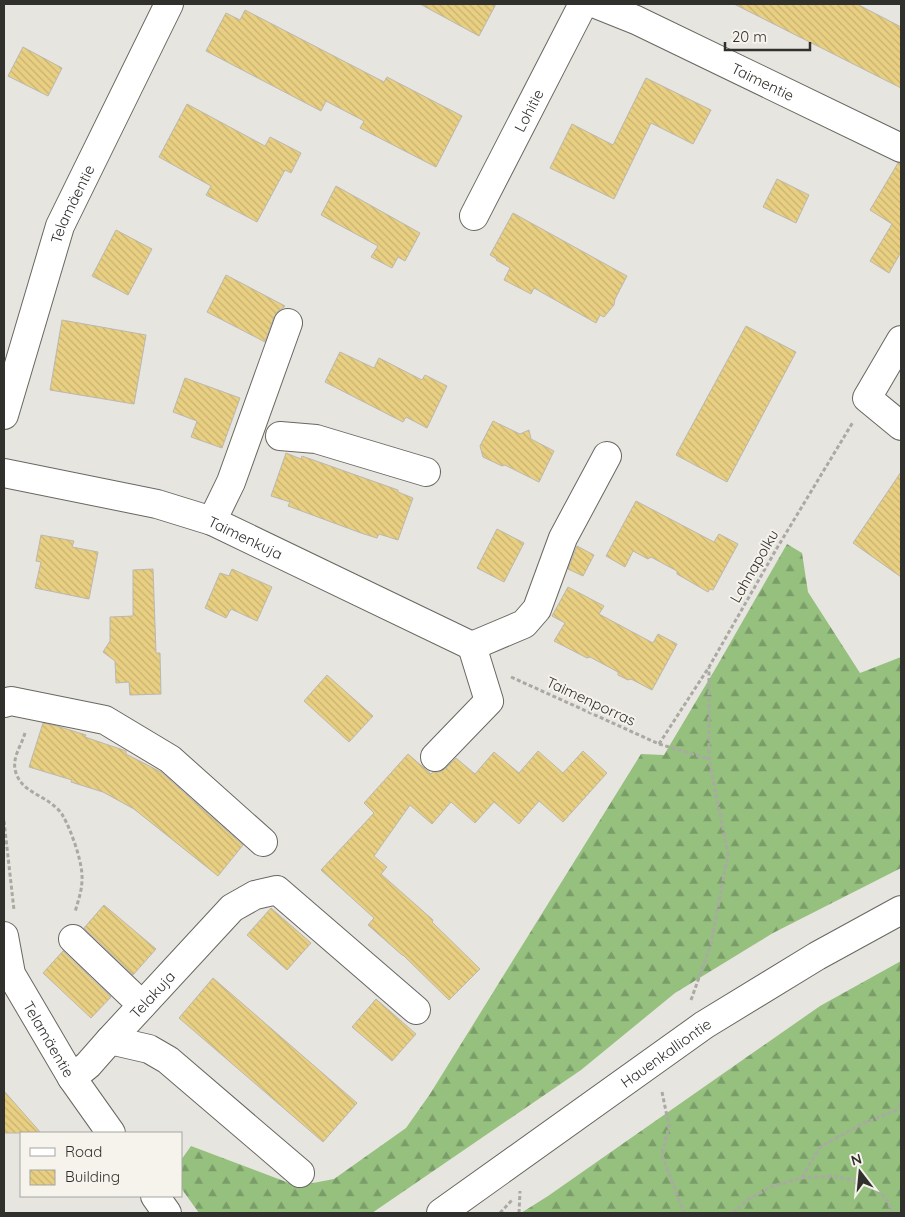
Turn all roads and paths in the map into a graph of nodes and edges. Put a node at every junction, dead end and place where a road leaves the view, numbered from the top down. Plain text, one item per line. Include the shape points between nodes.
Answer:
1 (169, 4) edge
2 (583, 4) edge
3 (596, 4) edge
4 (901, 148) edge
5 (474, 216) dead end
6 (288, 323) dead end
7 (901, 340) edge
8 (867, 398) junction
9 (4, 415) edge
10 (901, 426) edge
11 (280, 436) dead end
12 (608, 456) dead end
13 (426, 472) dead end
14 (4, 473) edge
15 (212, 521) junction
16 (472, 646) junction
17 (709, 667) junction
18 (507, 675) dead end
19 (4, 703) edge
20 (32, 706) junction
21 (659, 744) junction
22 (435, 757) dead end
23 (709, 759) junction
24 (263, 842) dead end
25 (901, 910) edge
26 (4, 936) edge
27 (74, 939) joint
28 (7, 976) edge
29 (142, 1005) junction
30 (416, 1010) dead end
31 (704, 1025) junction
32 (110, 1040) junction
33 (72, 1078) junction
34 (669, 1087) dead end
35 (662, 1092) junction
36 (654, 1098) dead end
37 (901, 1105) edge
38 (110, 1132) edge
39 (300, 1173) dead end
40 (802, 1178) junction
41 (156, 1197) edge
42 (168, 1213) edge
43 (441, 1213) edge
44 (500, 1213) edge
45 (519, 1213) edge
46 (684, 1213) edge
47 (733, 1213) edge
48 (893, 1213) edge

1 - 9 street, Telamäentie via 60,226
2 - 5 street, Lohitie
3 - 4 street, Taimentie via 636,20
6 - 15 street via 231,482
7 - 8 street
8 - 10 street
8 - 17 path, Lahnapolku
11 - 13 street via 316,440
12 - 16 street via 563,538 537,610 524,624
14 - 15 street, Taimenkuja via 158,504
15 - 16 street, Taimenkuja
16 - 22 street via 489,701
17 - 21 path, Lahnapolku
17 - 23 path
18 - 21 path, Taimenporras
19 - 20 street via 11,701
20 - 24 street via 105,720 170,759
20 - 27 path via 14,762 21,784 51,803 63,816 75,846 82,876 80,896 71,922
21 - 23 path, Taimenporras
23 - 31 path via 728,854 711,944 688,1006
25 - 31 street, Hauenkalliontie via 817,956
26 - 28 street, Telamäentie
27 - 29 street
28 - 33 street, Telamäentie
29 - 30 street, Telakuja via 232,908 255,895 277,890
29 - 32 street, Telakuja
31 - 43 street, Hauenkalliontie
32 - 33 street, Telakuja
32 - 39 street via 149,1049 168,1060
33 - 38 street, Telamäentie
34 - 35 path
35 - 36 path
35 - 46 path via 669,1126 662,1155
37 - 40 path via 820,1147
40 - 47 path via 773,1186
40 - 48 path via 832,1176 867,1182 885,1197
41 - 42 street
44 - 45 path via 520,1191

